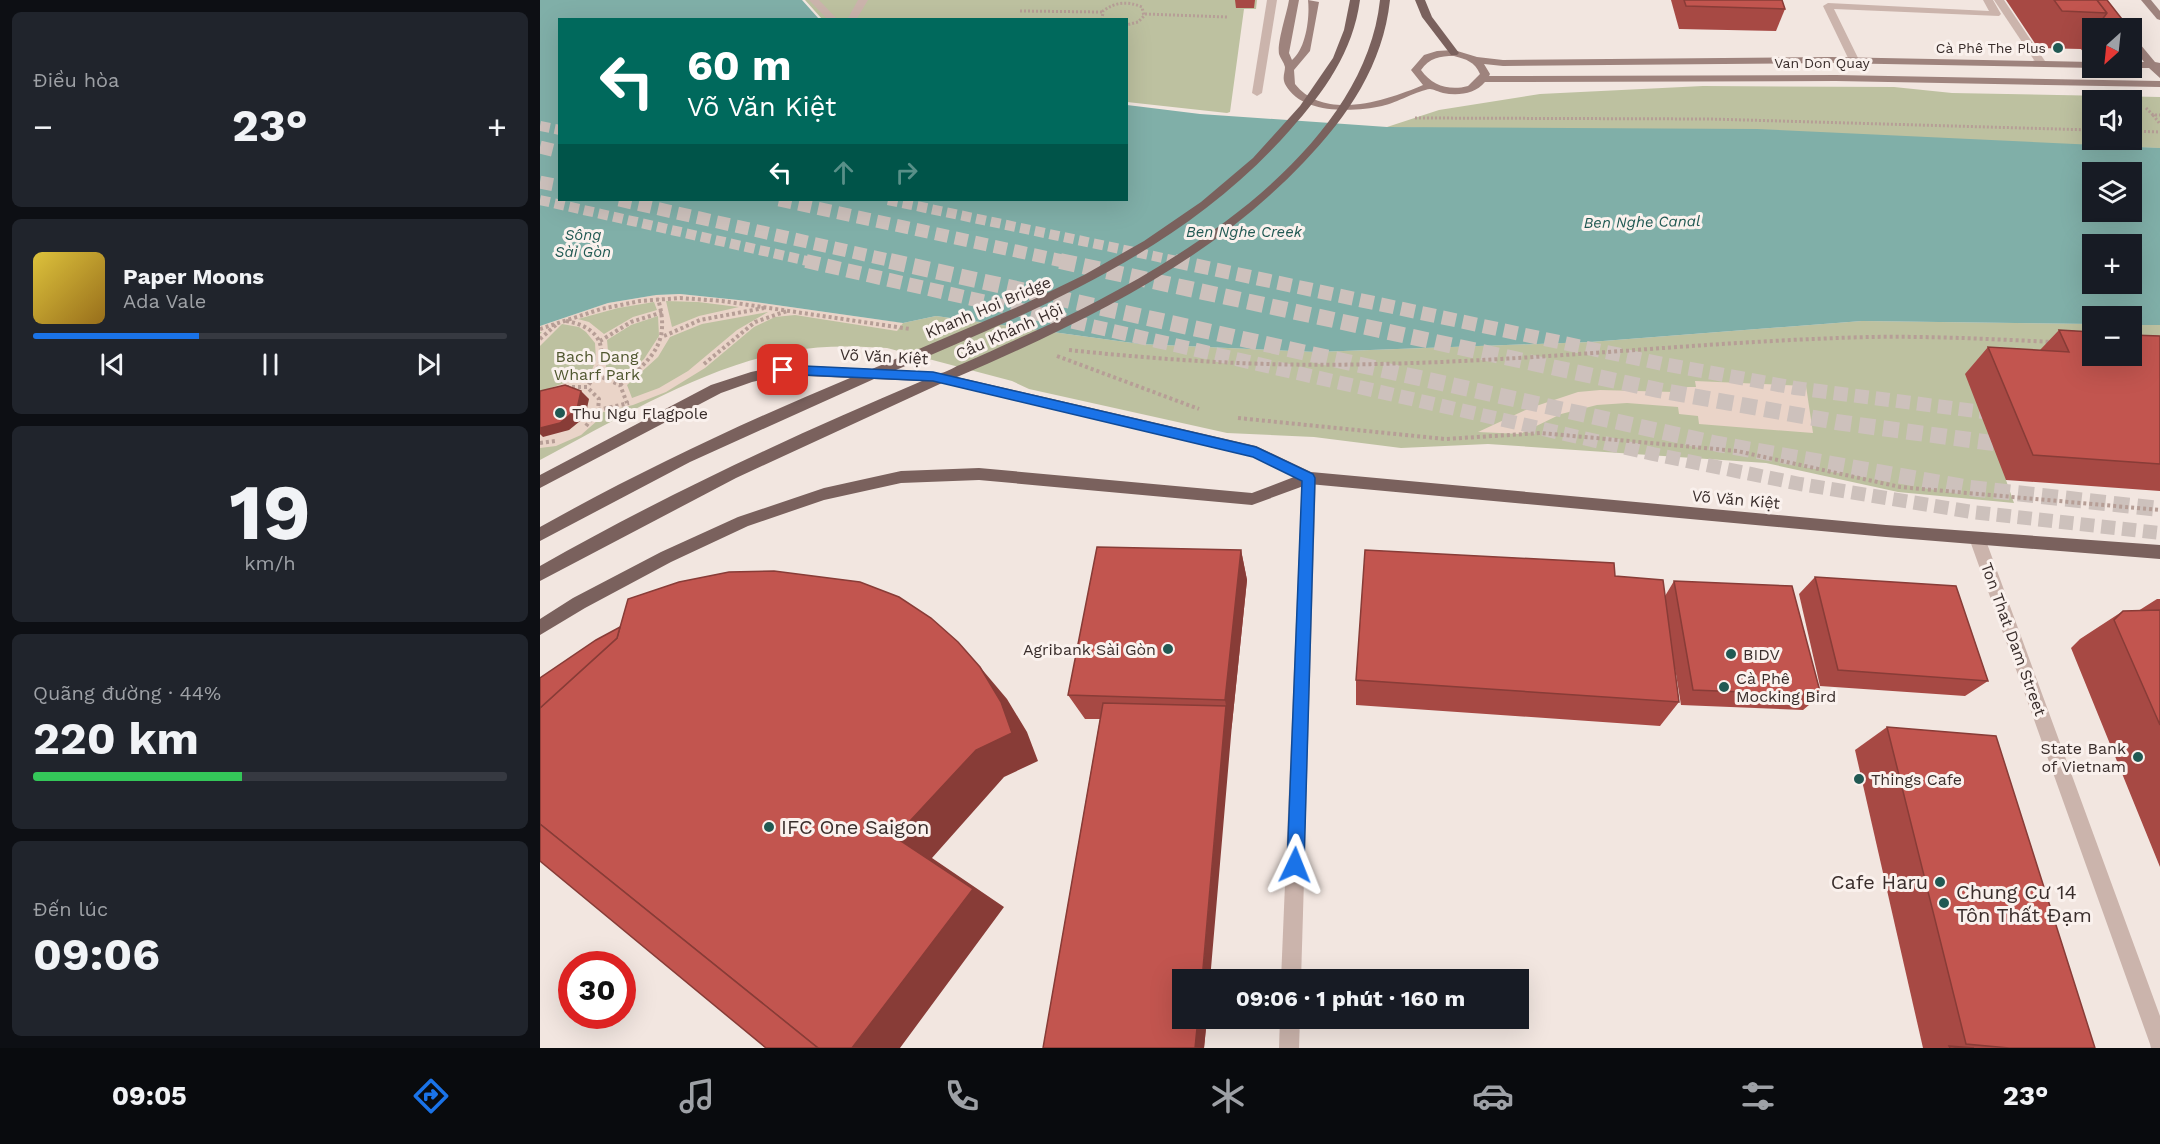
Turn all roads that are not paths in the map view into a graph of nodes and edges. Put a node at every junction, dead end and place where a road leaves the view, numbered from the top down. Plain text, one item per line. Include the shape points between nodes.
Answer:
1 (814, 0) edge
2 (863, 0) edge
3 (1272, 0) edge
4 (1294, 0) edge
5 (1313, 0) edge
6 (1355, 0) edge
7 (1385, 0) edge
8 (1420, 0) edge
9 (1988, 0) edge
10 (1999, 0) edge
11 (2146, 0) edge
12 (2160, 17) edge
13 (832, 18) edge
14 (852, 18) edge
15 (2142, 50) edge
16 (1454, 53) junction
17 (1476, 60) junction
18 (1854, 60) junction
19 (2042, 64) junction
20 (2082, 65) edge
21 (2156, 65) edge
22 (1290, 68) junction
23 (2160, 75) edge
24 (1483, 79) junction
25 (2160, 84) edge
26 (1429, 86) junction
27 (1257, 93) dead end
28 (1308, 478) junction
29 (540, 482) edge
30 (540, 535) edge
31 (1977, 538) junction
32 (2160, 552) edge
33 (540, 574) edge
34 (540, 628) edge
35 (1291, 969) edge
36 (1290, 1029) edge
37 (2160, 1044) edge
38 (1289, 1048) edge

1 - 13 street
2 - 14 street
3 - 27 street
4 - 22 main road via 1284,53
5 - 22 main road via 1304,54
6 - 30 main road, Khanh Hoi Bridge via 1351,25 1333,68 1297,118 1227,188 1150,243 1070,289 746,430
7 - 33 main road, Cầu Khánh Hội via 1376,47 1352,97 1332,125 1287,176 1185,257 1094,311 760,459
8 - 16 main road via 1427,17
9 - 18 street via 1996,14 1828,6
10 - 19 street
11 - 12 main road
15 - 21 main road
16 - 17 main road, Van Don Quay
16 - 26 main road via 1438,54 1420,62 1416,70
17 - 18 main road, Van Don Quay
17 - 24 main road via 1485,74
18 - 19 main road, Van Don Quay
19 - 20 main road, Van Don Quay
21 - 23 main road
22 - 26 main road via 1292,88 1309,100 1338,107 1382,102
24 - 25 main road, Van Don Quay via 1836,78
24 - 26 main road via 1465,89
28 - 29 main road, Võ Văn Kiệt via 1256,452 933,376 783,370 716,389
28 - 31 main road, Võ Văn Kiệt
28 - 34 main road, Võ Văn Kiệt via 1252,499 979,474 902,477 824,494 743,521 666,557
28 - 35 street
31 - 32 main road, Võ Văn Kiệt
31 - 37 street, Ton That Dam Street
36 - 38 street

